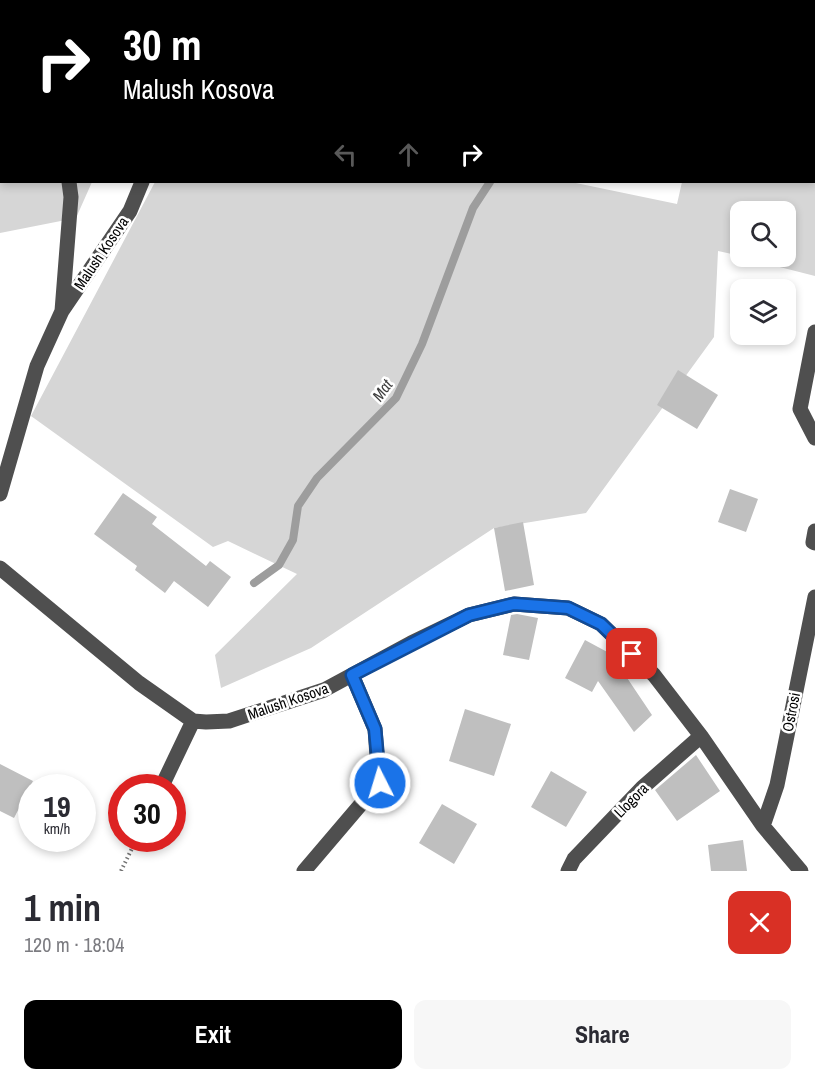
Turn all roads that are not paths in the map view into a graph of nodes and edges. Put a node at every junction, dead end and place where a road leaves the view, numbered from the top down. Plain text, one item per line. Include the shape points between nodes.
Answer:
1 (69, 183) edge
2 (142, 183) edge
3 (62, 311) junction
4 (815, 332) edge
5 (815, 438) edge
6 (0, 494) edge
7 (815, 531) edge
8 (815, 543) edge
9 (0, 568) edge
10 (815, 597) edge
11 (352, 675) junction
12 (193, 721) junction
13 (702, 736) junction
14 (168, 774) edge
15 (763, 826) junction
16 (304, 871) edge
17 (568, 871) edge
18 (801, 871) edge

1 - 3 street
2 - 3 street, Malush Kosova via 130,211
3 - 6 street, Malush Kosova via 37,366
4 - 5 street via 800,410
7 - 8 street
9 - 12 street
10 - 15 street, Ostrosi via 777,784
11 - 12 street, Malush Kosova via 324,690 229,721
11 - 13 street, Malush Kosova via 469,615 514,604 568,608 601,624 654,675
11 - 16 street via 375,729 380,783
12 - 14 street
13 - 15 street, Malush Kosova
13 - 17 street, Llogora via 642,788 574,859
15 - 18 street, Malush Kosova

